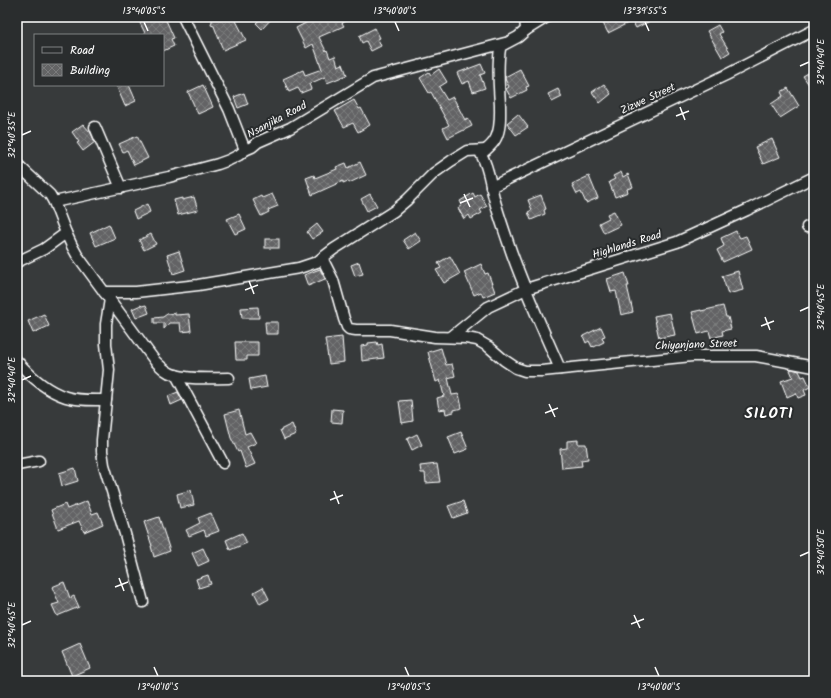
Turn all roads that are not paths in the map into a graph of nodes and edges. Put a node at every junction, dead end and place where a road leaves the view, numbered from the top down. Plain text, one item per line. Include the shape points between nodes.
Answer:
1 (183, 17) edge
2 (525, 17) edge
3 (547, 17) edge
4 (526, 30) junction
5 (814, 30) edge
6 (505, 44) junction
7 (95, 127) dead end
8 (245, 150) junction
9 (486, 150) junction
10 (17, 164) edge
11 (814, 177) edge
12 (492, 187) junction
13 (121, 188) junction
14 (54, 202) junction
15 (66, 233) junction
16 (322, 258) junction
17 (17, 262) edge
18 (526, 289) junction
19 (107, 295) junction
20 (451, 338) junction
21 (17, 361) edge
22 (814, 367) edge
23 (560, 368) junction
24 (176, 375) junction
25 (229, 378) dead end
26 (106, 400) junction
27 (39, 461) dead end
28 (223, 463) dead end
29 (17, 465) edge
30 (143, 602) dead end

1 - 8 street via 229,109
2 - 4 street
3 - 4 street
4 - 6 street, Nsanjika Road
5 - 12 street, Zizwe Street via 726,76
6 - 8 street, Nsanjika Road via 373,78 290,128
6 - 9 street via 501,46 498,59 499,128 496,139
7 - 13 street
8 - 13 street, Nsanjika Road via 234,158 218,164
9 - 12 street via 481,154 488,168
9 - 16 street via 467,152 451,161 397,208
10 - 14 street
11 - 18 street, Highlands Road via 676,242
12 - 18 street via 508,243
13 - 14 street, Nsanjika Road
14 - 15 street
15 - 17 street via 44,249
15 - 19 street via 77,255
16 - 19 street via 299,268 205,284
16 - 20 street, Chiyanjano Street via 333,280 349,328 390,330
18 - 20 street, Highlands Road via 488,307
18 - 23 street
19 - 24 street via 155,361
19 - 26 street
20 - 23 street, Chiyanjano Street via 482,342 516,368 533,371
21 - 26 street via 39,382 66,397
22 - 23 street, Chiyanjano Street via 741,355 692,356
24 - 25 street via 193,378
24 - 28 street
26 - 30 street via 103,459
27 - 29 street

